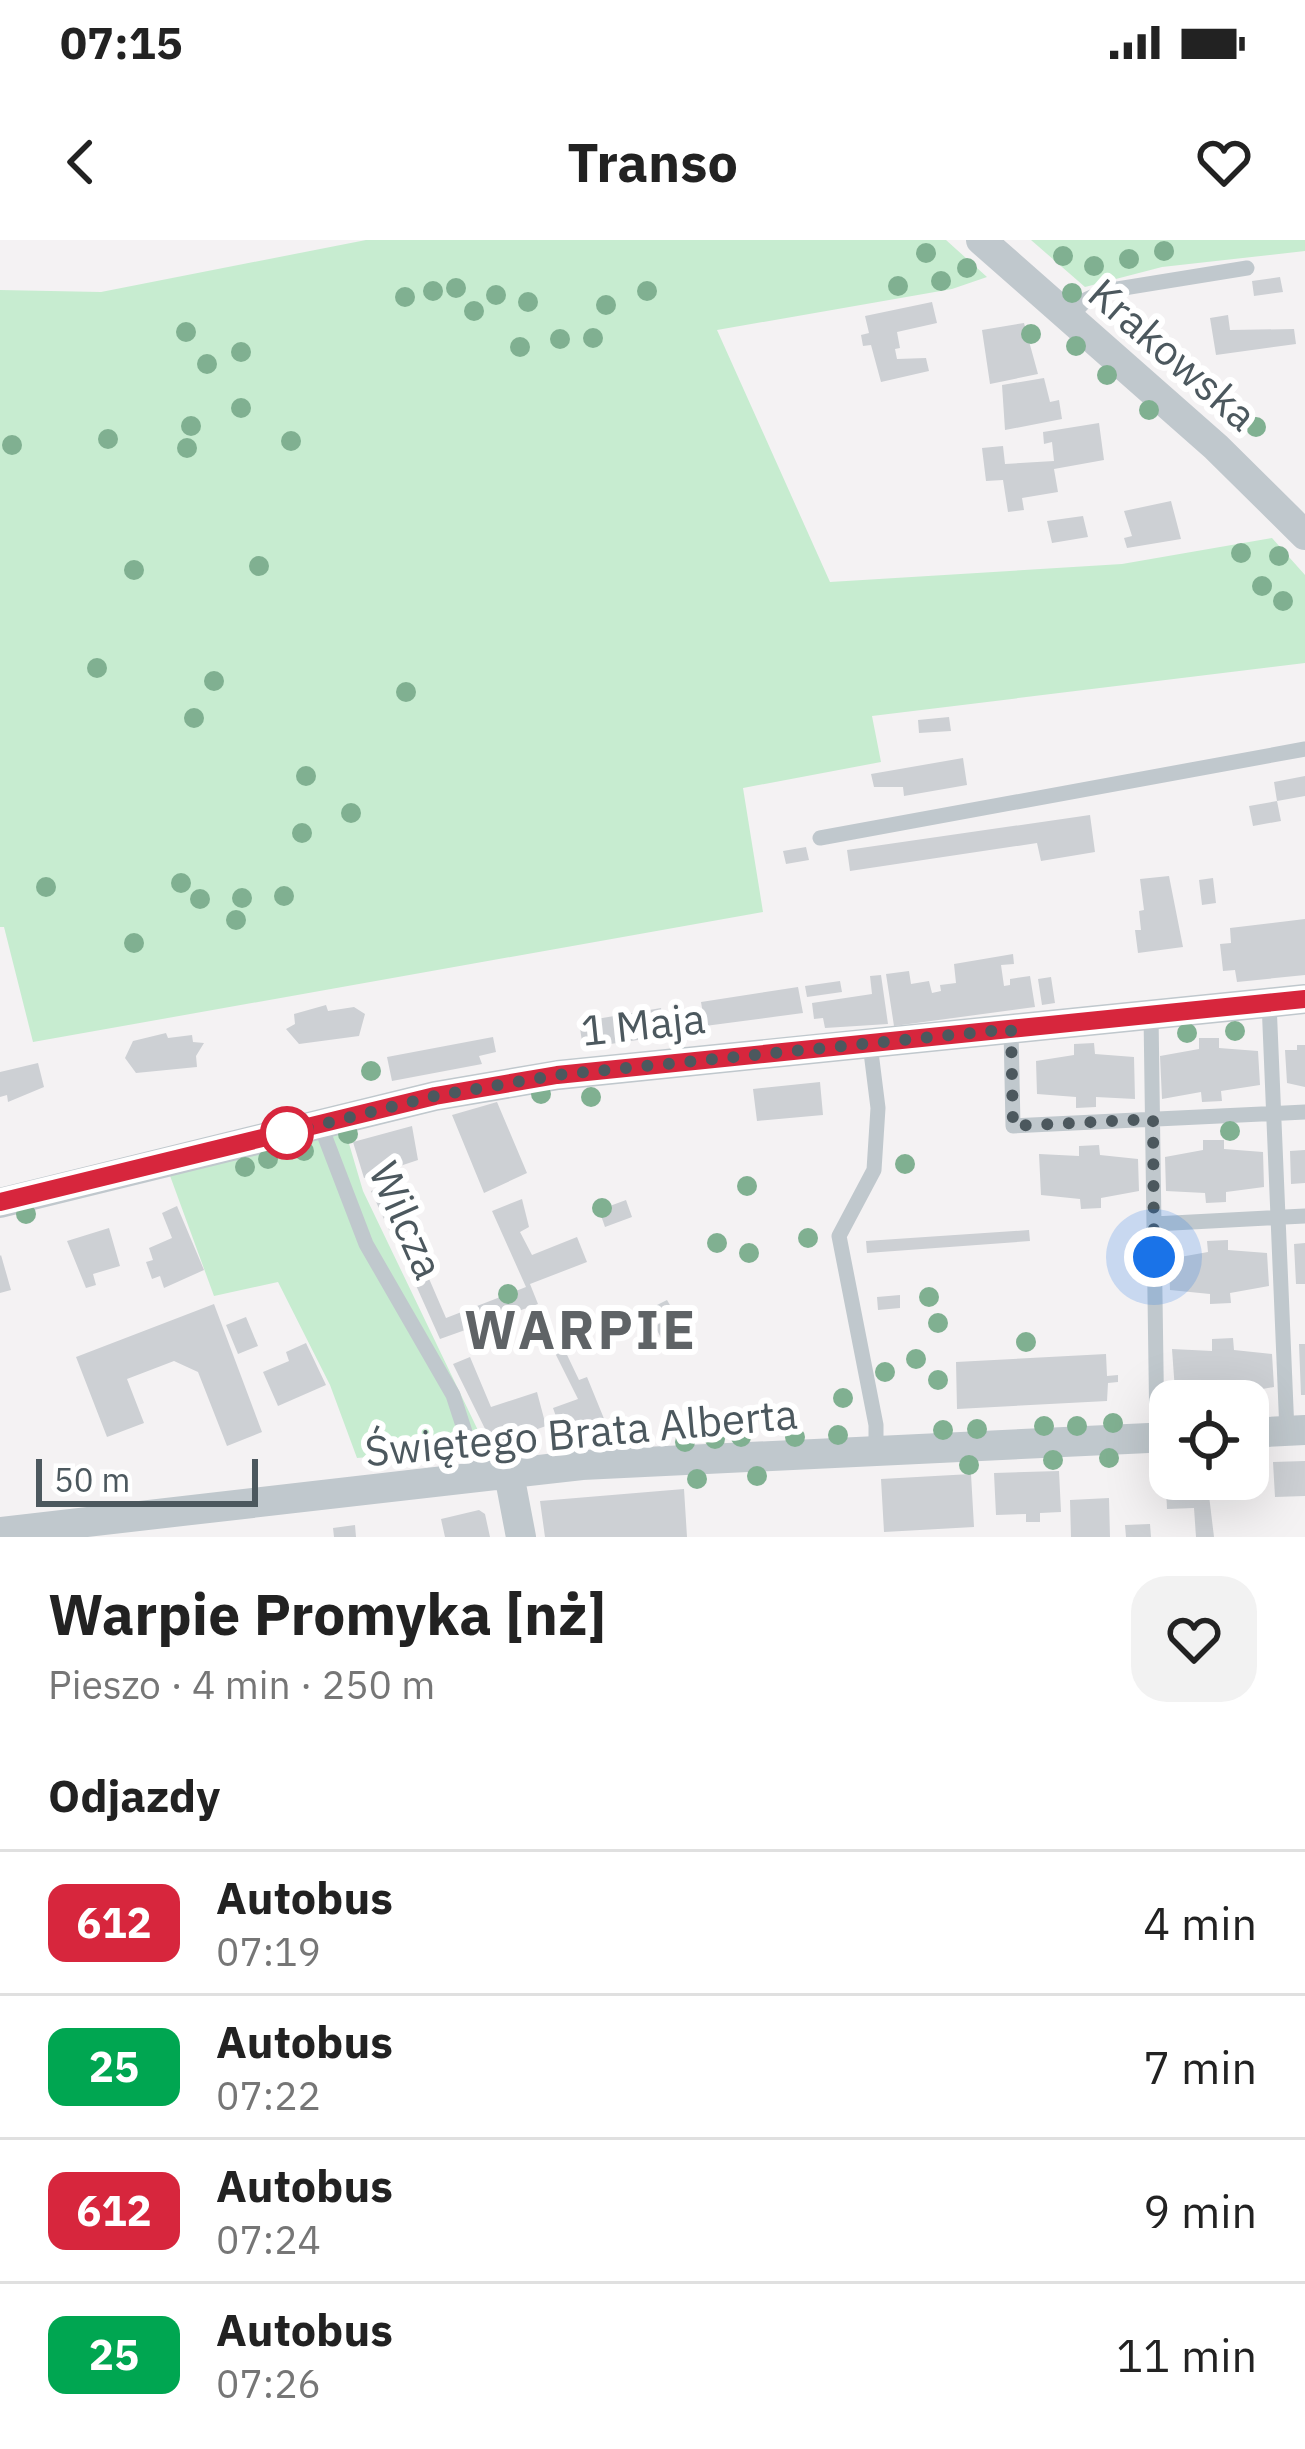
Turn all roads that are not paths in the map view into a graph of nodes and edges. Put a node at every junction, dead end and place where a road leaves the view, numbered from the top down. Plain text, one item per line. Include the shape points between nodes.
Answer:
1 (981, 240) edge
2 (1247, 268) dead end
3 (1069, 318) junction
4 (1305, 535) edge
5 (1305, 749) edge
6 (820, 838) dead end
7 (1305, 999) edge
8 (1269, 1002) junction
9 (1151, 1014) junction
10 (1011, 1029) junction
11 (870, 1044) junction
12 (1305, 1112) edge
13 (1274, 1113) junction
14 (1153, 1119) junction
15 (320, 1124) junction
16 (0, 1202) edge
17 (1305, 1216) edge
18 (1278, 1218) junction
19 (1154, 1224) junction
20 (1161, 1380) edge
21 (1296, 1431) edge
22 (1149, 1438) edge
23 (876, 1452) junction
24 (494, 1476) junction
25 (0, 1532) edge
26 (521, 1537) edge

1 - 3 street, Krakowska
2 - 3 lane via 1105,291
3 - 4 street, Krakowska
5 - 6 lane
7 - 8 street, 1 Maja
8 - 9 street, 1 Maja
8 - 13 lane
9 - 10 street, 1 Maja
9 - 14 lane
10 - 11 street, 1 Maja
10 - 14 lane via 1013,1126
11 - 15 street, 1 Maja via 557,1075
11 - 23 lane via 874,1170 838,1236
12 - 13 lane
13 - 14 lane
13 - 18 lane
14 - 19 lane
15 - 16 street, 1 Maja
15 - 24 lane, Wilcza via 366,1244
17 - 18 lane
18 - 19 lane
18 - 21 lane
19 - 20 lane
22 - 23 street, Świętego Brata Alberta
23 - 24 street, Świętego Brata Alberta
24 - 25 street, Świętego Brata Alberta
24 - 26 street, Wilcza

